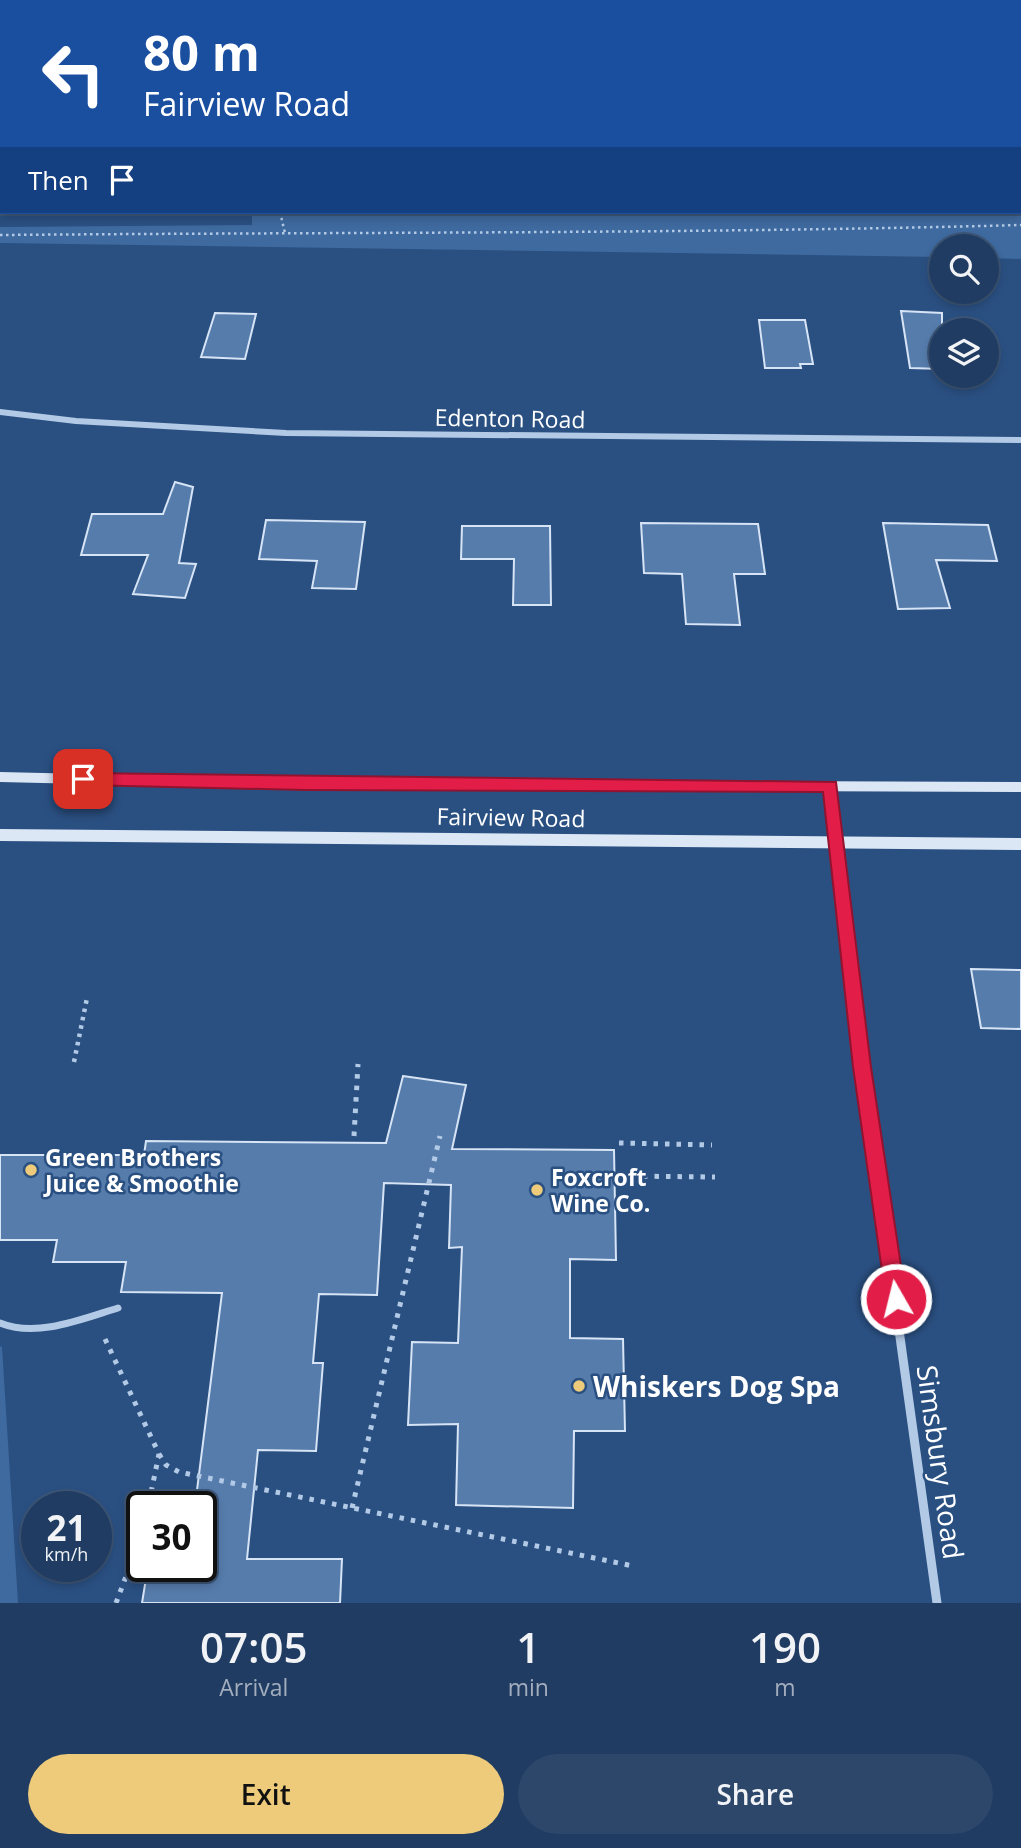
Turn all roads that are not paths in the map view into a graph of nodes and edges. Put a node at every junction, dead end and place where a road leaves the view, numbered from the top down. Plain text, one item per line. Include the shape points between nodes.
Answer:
1 (0, 412) edge
2 (1021, 440) edge
3 (0, 777) edge
4 (831, 786) junction
5 (1021, 786) edge
6 (0, 835) edge
7 (839, 844) junction
8 (1021, 844) edge
9 (118, 1308) dead end
10 (0, 1323) edge
11 (937, 1603) edge

1 - 2 street, Edenton Road via 286,433
3 - 4 main road, Fairview Road via 319,784
4 - 5 main road, Fairview Road
4 - 7 street, Simsbury Road
6 - 7 main road, Fairview Road
7 - 8 main road, Fairview Road
7 - 11 street, Simsbury Road via 862,1067
9 - 10 lane via 28,1328

